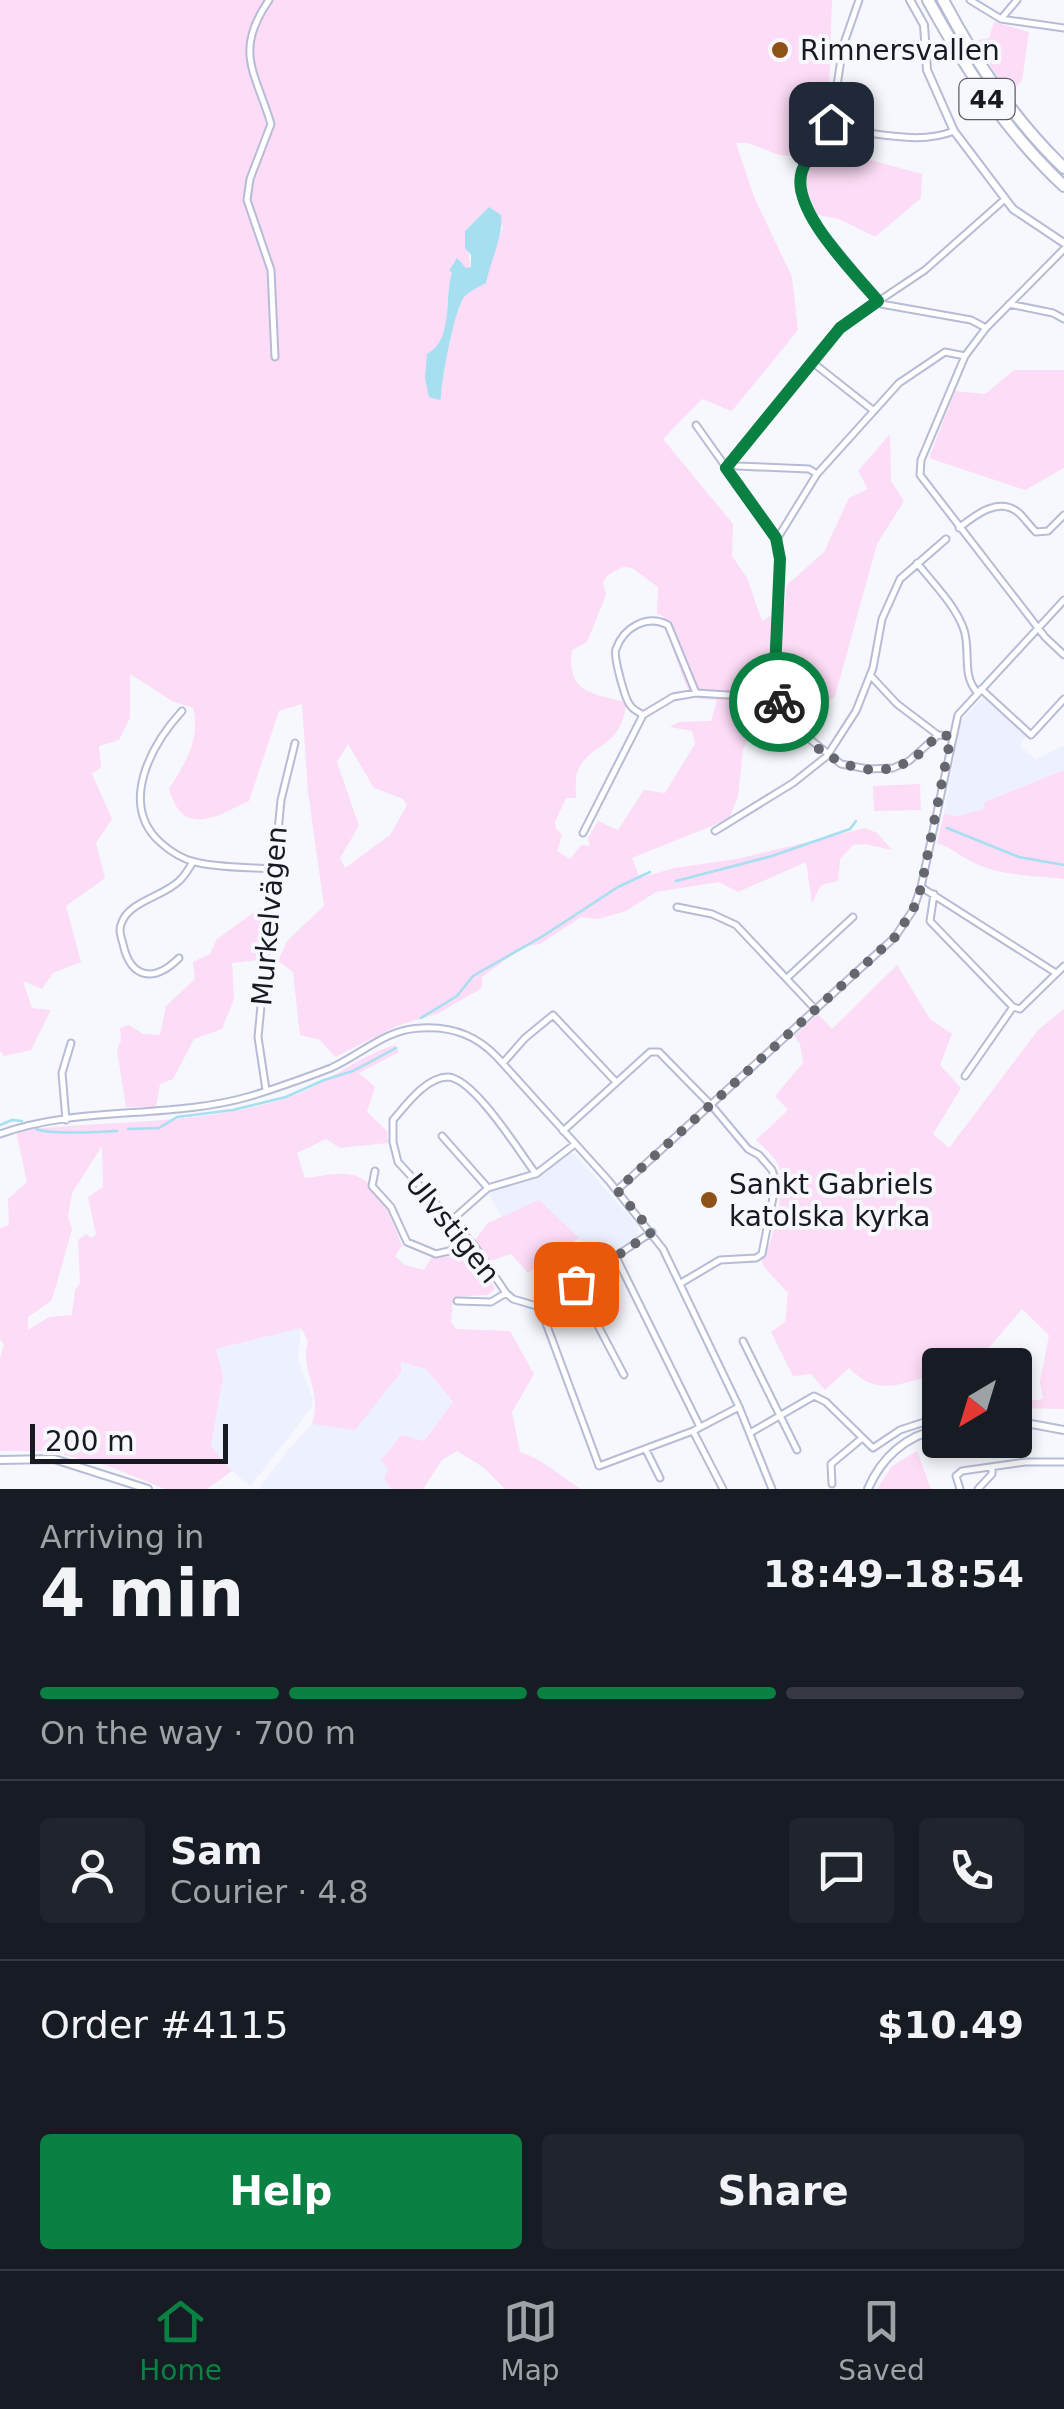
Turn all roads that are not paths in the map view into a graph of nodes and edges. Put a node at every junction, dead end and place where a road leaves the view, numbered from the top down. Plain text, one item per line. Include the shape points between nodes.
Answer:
1 (269, 0) edge
2 (859, 0) edge
3 (910, 0) edge
4 (928, 0) edge
5 (943, 0) edge
6 (970, 0) edge
7 (1017, 0) edge
8 (1002, 19) junction
9 (1064, 28) edge
10 (834, 111) junction
11 (829, 130) junction
12 (848, 130) junction
13 (954, 132) junction
14 (1064, 168) edge
15 (1064, 186) edge
16 (1005, 200) junction
17 (1064, 246) edge
18 (878, 301) junction
19 (1009, 304) junction
20 (1064, 310) edge
21 (1054, 313) junction
22 (1064, 319) edge
23 (986, 328) junction
24 (964, 356) junction
25 (275, 358) dead end
26 (812, 362) junction
27 (874, 411) junction
28 (696, 425) dead end
29 (731, 462) junction
30 (726, 468) junction
31 (817, 474) junction
32 (1064, 515) edge
33 (959, 528) junction
34 (776, 538) junction
35 (946, 539) dead end
36 (917, 563) junction
37 (1064, 600) edge
38 (1038, 627) junction
39 (1064, 655) edge
40 (870, 675) junction
41 (979, 691) junction
42 (774, 692) junction
43 (696, 693) junction
44 (1064, 699) edge
45 (182, 711) dead end
46 (643, 715) junction
47 (938, 735) junction
48 (951, 736) junction
49 (296, 743) dead end
50 (827, 756) junction
51 (715, 831) dead end
52 (583, 833) dead end
53 (193, 862) junction
54 (273, 870) junction
55 (921, 888) junction
56 (934, 894) junction
57 (677, 907) dead end
58 (853, 917) dead end
59 (178, 958) dead end
60 (1064, 966) edge
61 (1056, 974) junction
62 (787, 978) junction
63 (1013, 1008) junction
64 (815, 1009) junction
65 (71, 1043) dead end
66 (502, 1063) junction
67 (965, 1076) dead end
68 (616, 1082) junction
69 (266, 1090) junction
70 (712, 1106) junction
71 (66, 1120) junction
72 (563, 1131) junction
73 (0, 1134) edge
74 (442, 1136) dead end
75 (575, 1144) junction
76 (375, 1171) dead end
77 (536, 1174) junction
78 (488, 1188) junction
79 (617, 1190) junction
80 (452, 1220) junction
81 (652, 1232) junction
82 (474, 1245) junction
83 (616, 1257) junction
84 (682, 1282) junction
85 (576, 1284) junction
86 (506, 1293) junction
87 (457, 1301) dead end
88 (540, 1308) junction
89 (743, 1342) dead end
90 (624, 1374) dead end
91 (739, 1407) junction
92 (779, 1416) junction
93 (922, 1423) edge
94 (1032, 1425) edge
95 (700, 1427) junction
96 (1064, 1430) edge
97 (693, 1432) junction
98 (750, 1433) junction
99 (922, 1435) edge
100 (861, 1439) junction
101 (646, 1450) junction
102 (797, 1450) dead end
103 (0, 1460) edge
104 (1064, 1462) edge
105 (992, 1467) junction
106 (660, 1478) dead end
107 (832, 1484) dead end
108 (148, 1489) edge
109 (723, 1489) edge
110 (772, 1489) edge
111 (868, 1489) edge
112 (960, 1489) edge
113 (978, 1489) edge

1 - 25 street via 250,52 270,124 247,200 270,270
2 - 10 street via 842,46
3 - 13 street via 924,25 927,70
4 - 15 highway, 44 via 1002,120
5 - 14 highway, 44 via 990,82
6 - 8 street
7 - 8 street
8 - 9 street
10 - 11 street
10 - 12 street
11 - 12 street
11 - 18 street via 803,169 800,192 816,224
12 - 13 street via 880,138
13 - 16 street
16 - 17 street
16 - 18 street
17 - 19 street
18 - 23 street
18 - 26 street via 840,328
19 - 21 street
19 - 23 street
20 - 21 street
21 - 22 street
23 - 24 street
24 - 27 street via 945,352 899,383
24 - 33 street via 920,476
26 - 27 street
26 - 29 street
27 - 31 street
28 - 30 street
29 - 30 street
29 - 31 street
30 - 34 street
31 - 34 street
32 - 33 street via 1048,531 1036,532 1006,507 983,510
33 - 38 street
34 - 42 street
35 - 36 street
36 - 40 street via 900,580 882,619
36 - 41 street via 960,622 968,677
37 - 38 street
38 - 39 street
38 - 41 street
40 - 47 street
40 - 50 street
41 - 44 street via 1030,735
41 - 48 street
42 - 43 street
42 - 50 street via 797,729
43 - 46 street via 673,697
43 - 46 street via 668,624 636,624 615,657 629,705
45 - 53 street via 151,754 140,803 153,836
46 - 52 street
47 - 48 street
47 - 50 street via 893,768 868,769
48 - 55 street
49 - 54 street, Murkelvägen via 280,800
50 - 51 street
53 - 54 street
53 - 59 street via 181,880 125,914 119,928 133,968 145,974 166,970
54 - 69 street, Murkelvägen via 258,1037
55 - 56 street
55 - 64 street via 895,937
56 - 61 street
56 - 63 street via 930,921
57 - 62 street via 728,920
58 - 62 street
60 - 61 street
61 - 63 street via 1020,1009
62 - 64 street
63 - 67 street
64 - 70 street
65 - 71 street via 62,1072
66 - 68 street via 553,1015
66 - 69 street via 470,1034 414,1028
66 - 72 street
68 - 70 street via 650,1052 660,1052
68 - 72 street
69 - 71 street via 204,1106
70 - 79 street
70 - 84 street via 767,1162 776,1182 762,1254 720,1260
71 - 73 street
72 - 75 street
74 - 78 street
75 - 77 street
75 - 79 street
76 - 82 street via 372,1186 407,1242 436,1254
77 - 78 street
77 - 80 street, Ulvstigen via 467,1086 440,1078 394,1120 392,1142 398,1162
78 - 80 street
79 - 81 street
80 - 82 street, Ulvstigen
81 - 83 street
81 - 84 street
82 - 86 street, Ulvstigen
83 - 85 street
83 - 95 street
84 - 91 street
85 - 88 street
85 - 90 street
86 - 87 street, Ulvstigen via 491,1302
86 - 88 street, Ulvstigen
88 - 101 street via 600,1466
89 - 92 street
91 - 95 street
91 - 98 street
92 - 98 street
92 - 100 street via 820,1398
92 - 102 street
93 - 100 street via 876,1448
94 - 96 street
95 - 97 street
97 - 101 street
97 - 109 street
98 - 110 street
99 - 111 street via 890,1454
100 - 107 street via 832,1464
101 - 106 street
103 - 108 street via 54,1459
104 - 105 street
105 - 112 street via 962,1471 956,1476
105 - 113 street

